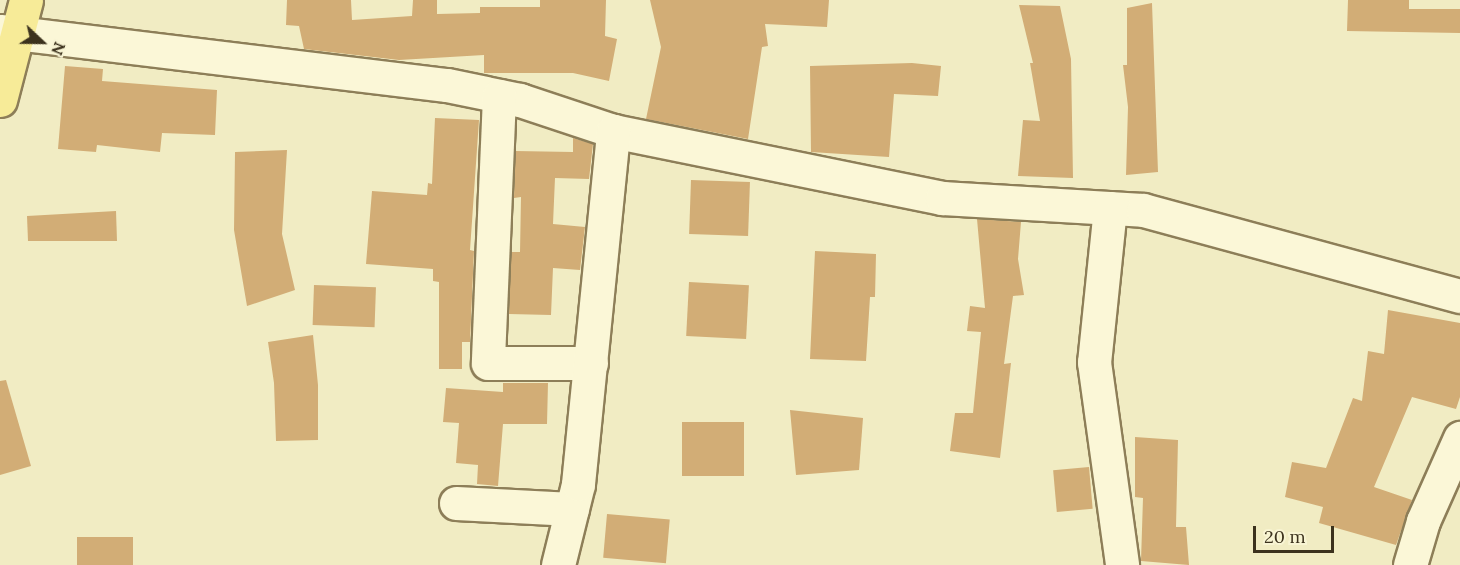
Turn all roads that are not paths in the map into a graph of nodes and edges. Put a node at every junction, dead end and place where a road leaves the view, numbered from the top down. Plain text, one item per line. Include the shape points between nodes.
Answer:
1 (26, 0) edge
2 (37, 0) edge
3 (9, 33) edge
4 (499, 96) junction
5 (0, 100) edge
6 (613, 131) junction
7 (1110, 208) junction
8 (1460, 297) edge
9 (591, 363) junction
10 (1460, 438) edge
11 (456, 503) dead end
12 (572, 509) junction
13 (558, 565) edge
14 (1122, 565) edge
15 (1410, 565) edge

1 - 3 main road
2 - 3 main road
3 - 4 street via 447,85
3 - 5 main road
4 - 6 street
4 - 9 street via 488,363
6 - 7 street via 942,198
6 - 9 street
7 - 8 street via 1143,210
7 - 14 street via 1094,362
9 - 12 street
10 - 15 street via 1423,521
11 - 12 street
12 - 13 street

